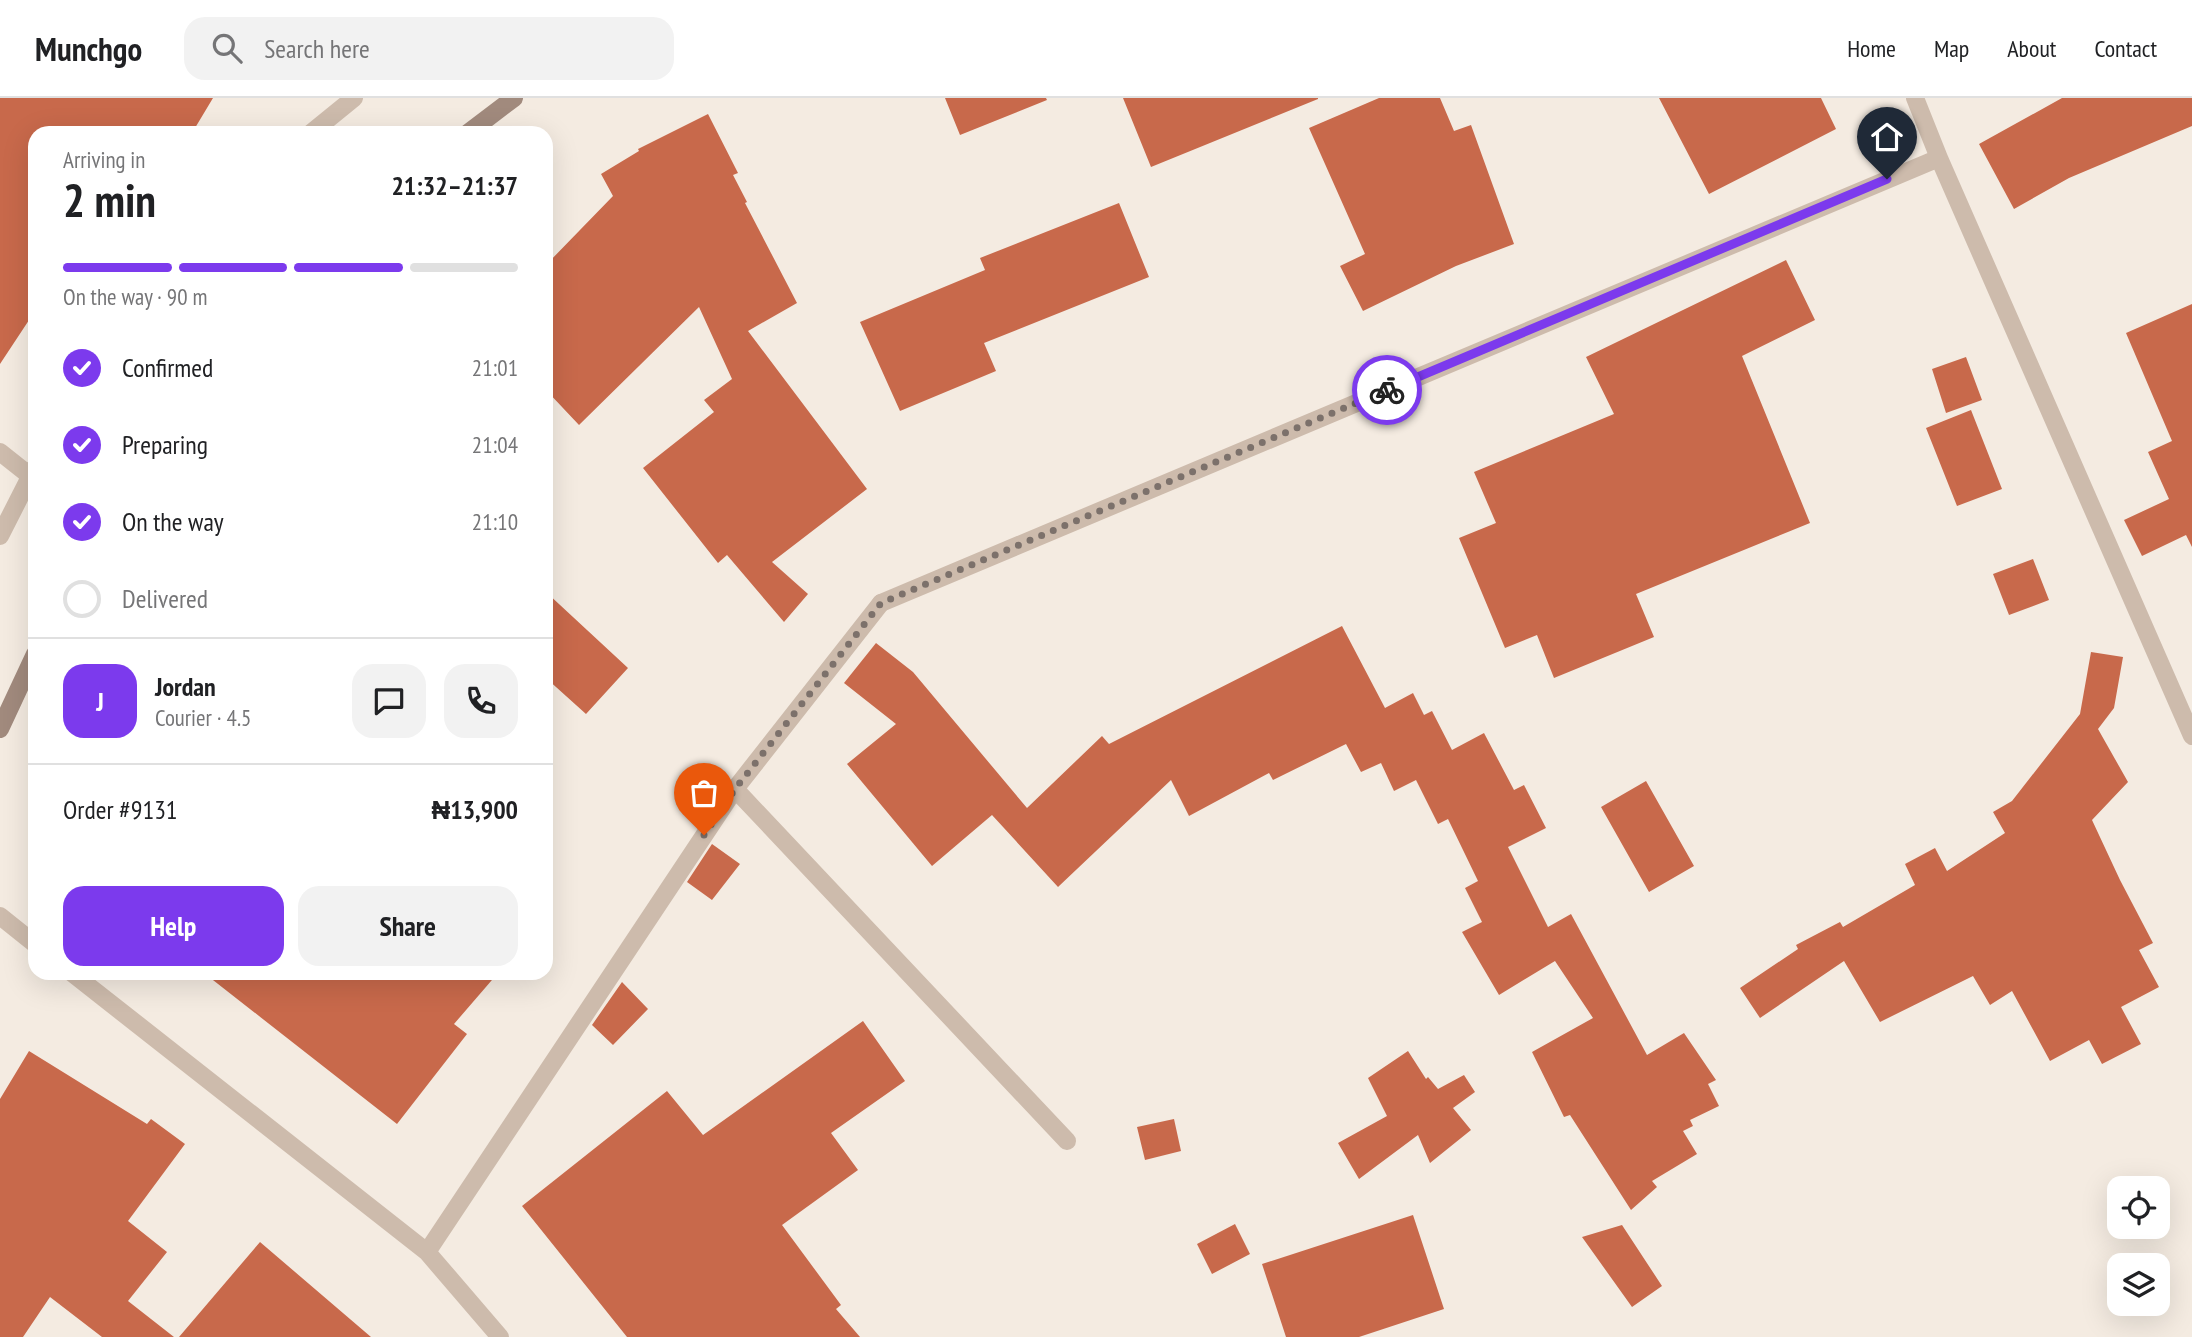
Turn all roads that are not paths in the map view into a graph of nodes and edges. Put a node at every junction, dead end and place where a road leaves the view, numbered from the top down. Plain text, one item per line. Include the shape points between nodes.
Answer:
1 (354, 98) edge
2 (514, 98) edge
3 (1915, 98) edge
4 (320, 126) edge
5 (477, 126) edge
6 (1939, 158) junction
7 (0, 452) edge
8 (28, 469) edge
9 (28, 479) edge
10 (0, 536) edge
11 (28, 669) edge
12 (0, 729) edge
13 (2192, 736) edge
14 (735, 789) junction
15 (0, 916) edge
16 (28, 938) edge
17 (81, 980) edge
18 (1067, 1141) dead end
19 (426, 1252) junction
20 (500, 1337) edge

1 - 4 street
2 - 5 main road
3 - 6 street
6 - 13 street
6 - 14 street via 881,603
7 - 8 street
9 - 10 street
11 - 12 main road
14 - 18 street
14 - 19 street
15 - 16 street
17 - 19 street
19 - 20 street

